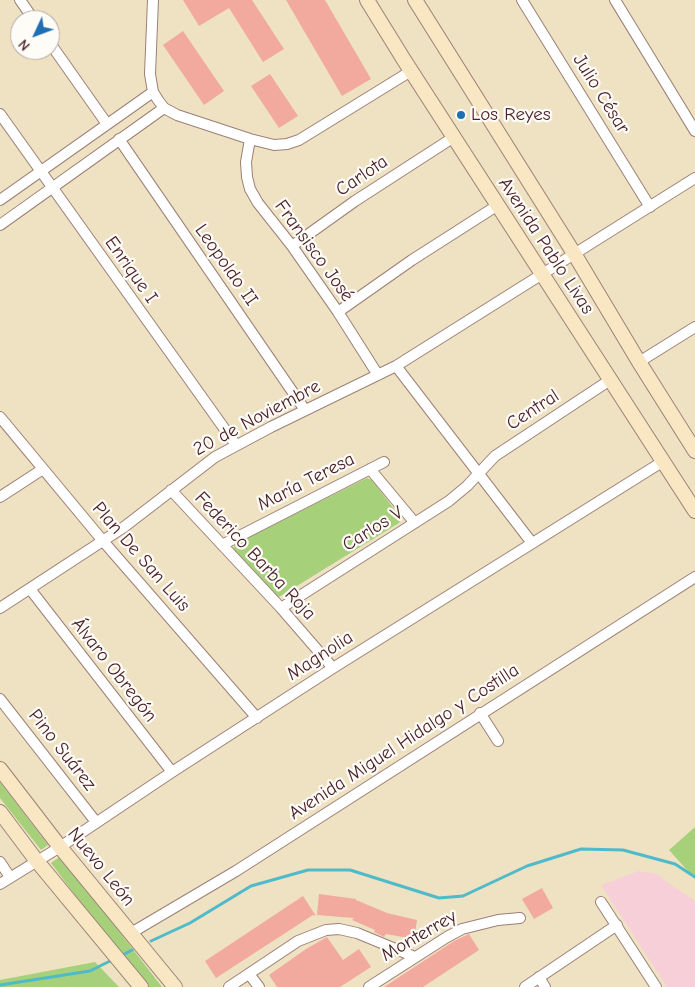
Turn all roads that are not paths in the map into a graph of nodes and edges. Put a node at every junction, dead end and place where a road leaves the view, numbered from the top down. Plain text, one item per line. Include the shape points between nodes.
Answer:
1 (153, 0) edge
2 (367, 0) edge
3 (415, 0) edge
4 (522, 0) edge
5 (615, 0) edge
6 (60, 57) edge
7 (411, 71) junction
8 (152, 92) junction
9 (164, 108) junction
10 (0, 114) edge
11 (108, 124) junction
12 (695, 131) edge
13 (454, 137) junction
14 (119, 139) junction
15 (250, 139) junction
16 (41, 171) junction
17 (695, 178) edge
18 (52, 187) junction
19 (0, 200) edge
20 (498, 205) junction
21 (650, 207) junction
22 (0, 224) edge
23 (292, 246) junction
24 (575, 255) junction
25 (543, 275) junction
26 (338, 312) junction
27 (695, 327) edge
28 (639, 362) junction
29 (396, 366) junction
30 (378, 375) junction
31 (610, 380) junction
32 (305, 410) junction
33 (0, 417) edge
34 (693, 442) edge
35 (236, 445) junction
36 (384, 462) dead end
37 (662, 462) junction
38 (43, 469) junction
39 (370, 469) junction
40 (478, 473) junction
41 (171, 490) junction
42 (0, 497) edge
43 (695, 511) edge
44 (415, 523) junction
45 (103, 541) junction
46 (532, 543) junction
47 (222, 545) junction
48 (695, 577) edge
49 (30, 589) junction
50 (0, 608) edge
51 (281, 608) junction
52 (333, 668) junction
53 (0, 699) edge
54 (480, 713) junction
55 (257, 718) junction
56 (498, 741) dead end
57 (0, 769) edge
58 (172, 772) junction
59 (0, 812) edge
60 (96, 822) junction
61 (60, 847) junction
62 (36, 860) junction
63 (0, 862) edge
64 (10, 877) junction
65 (0, 884) edge
66 (601, 902) dead end
67 (520, 918) dead end
68 (617, 925) junction
69 (131, 933) junction
70 (415, 958) junction
71 (249, 974) junction
72 (539, 977) junction
73 (141, 987) edge
74 (175, 987) edge
75 (229, 987) edge
76 (259, 987) edge
77 (369, 987) edge
78 (524, 987) edge
79 (545, 987) edge
80 (656, 987) edge

1 - 8 street
2 - 7 main road, Avenida Pablo Livas
3 - 24 main road, Avenida Pablo Livas
4 - 21 street, Julio César
5 - 12 street
6 - 11 street
7 - 13 main road, Avenida Pablo Livas
7 - 15 street via 299,140 274,144
8 - 9 street
8 - 11 street
9 - 14 street
9 - 15 street
10 - 16 street, Enrique I
11 - 16 street
13 - 20 main road, Avenida Pablo Livas
13 - 23 street, Carlota
14 - 18 street
14 - 32 street, Leopoldo II
15 - 23 street, Fransisco José via 246,162 250,189
16 - 18 street, Enrique I
16 - 19 street
17 - 21 street, 20 de Noviembre
18 - 22 street
18 - 35 street, Enrique I
20 - 25 main road, Avenida Pablo Livas
20 - 26 street
21 - 24 street, 20 de Noviembre
23 - 26 street, Fransisco José
24 - 25 street, 20 de Noviembre
24 - 28 main road, Avenida Pablo Livas
25 - 29 street, 20 de Noviembre
25 - 31 main road, Avenida Pablo Livas
26 - 30 street, Fransisco José
27 - 28 street
28 - 34 main road, Avenida Pablo Livas
29 - 30 street, 20 de Noviembre
29 - 40 street
30 - 32 street, 20 de Noviembre
31 - 37 main road, Avenida Pablo Livas
31 - 40 street, Central via 495,456
32 - 35 street, 20 de Noviembre
33 - 38 street, Plan De San Luis
35 - 41 street, 20 de Noviembre
36 - 39 street
37 - 43 main road, Avenida Pablo Livas
37 - 46 street, Magnolia
38 - 42 street
38 - 45 street, Plan De San Luis
39 - 44 street, María Teresa
39 - 47 street, María Teresa
40 - 44 street, Carlos V via 449,501
40 - 46 street
41 - 45 street, 20 de Noviembre
41 - 47 street, Federico Barba Roja
44 - 51 street, Carlos V
45 - 49 street, 20 de Noviembre
45 - 55 street, Plan De San Luis
46 - 52 street, Magnolia
47 - 51 street, Federico Barba Roja
48 - 54 street, Avenida Miguel Hidalgo y Costilla
49 - 50 street, 20 de Noviembre
49 - 58 street, Álvaro Obregón
51 - 52 street, Federico Barba Roja
52 - 55 street, Magnolia
53 - 60 street, Pino Suárez
54 - 56 street
54 - 69 street, Avenida Miguel Hidalgo y Costilla via 376,782
55 - 58 street, Magnolia
57 - 61 main road, Nuevo León
58 - 60 street, Magnolia
59 - 62 main road
60 - 61 street, Magnolia
61 - 62 street, Magnolia
61 - 69 main road, Nuevo León
62 - 64 street, Magnolia
62 - 73 main road
63 - 64 street
64 - 65 street, Magnolia
66 - 68 street
67 - 70 street, Monterrey via 462,929
68 - 72 street
68 - 80 street
69 - 74 main road, Nuevo León
70 - 71 street via 357,933 326,930 298,941
70 - 77 street, Monterrey
71 - 75 street
71 - 76 street
72 - 78 street
72 - 79 street

